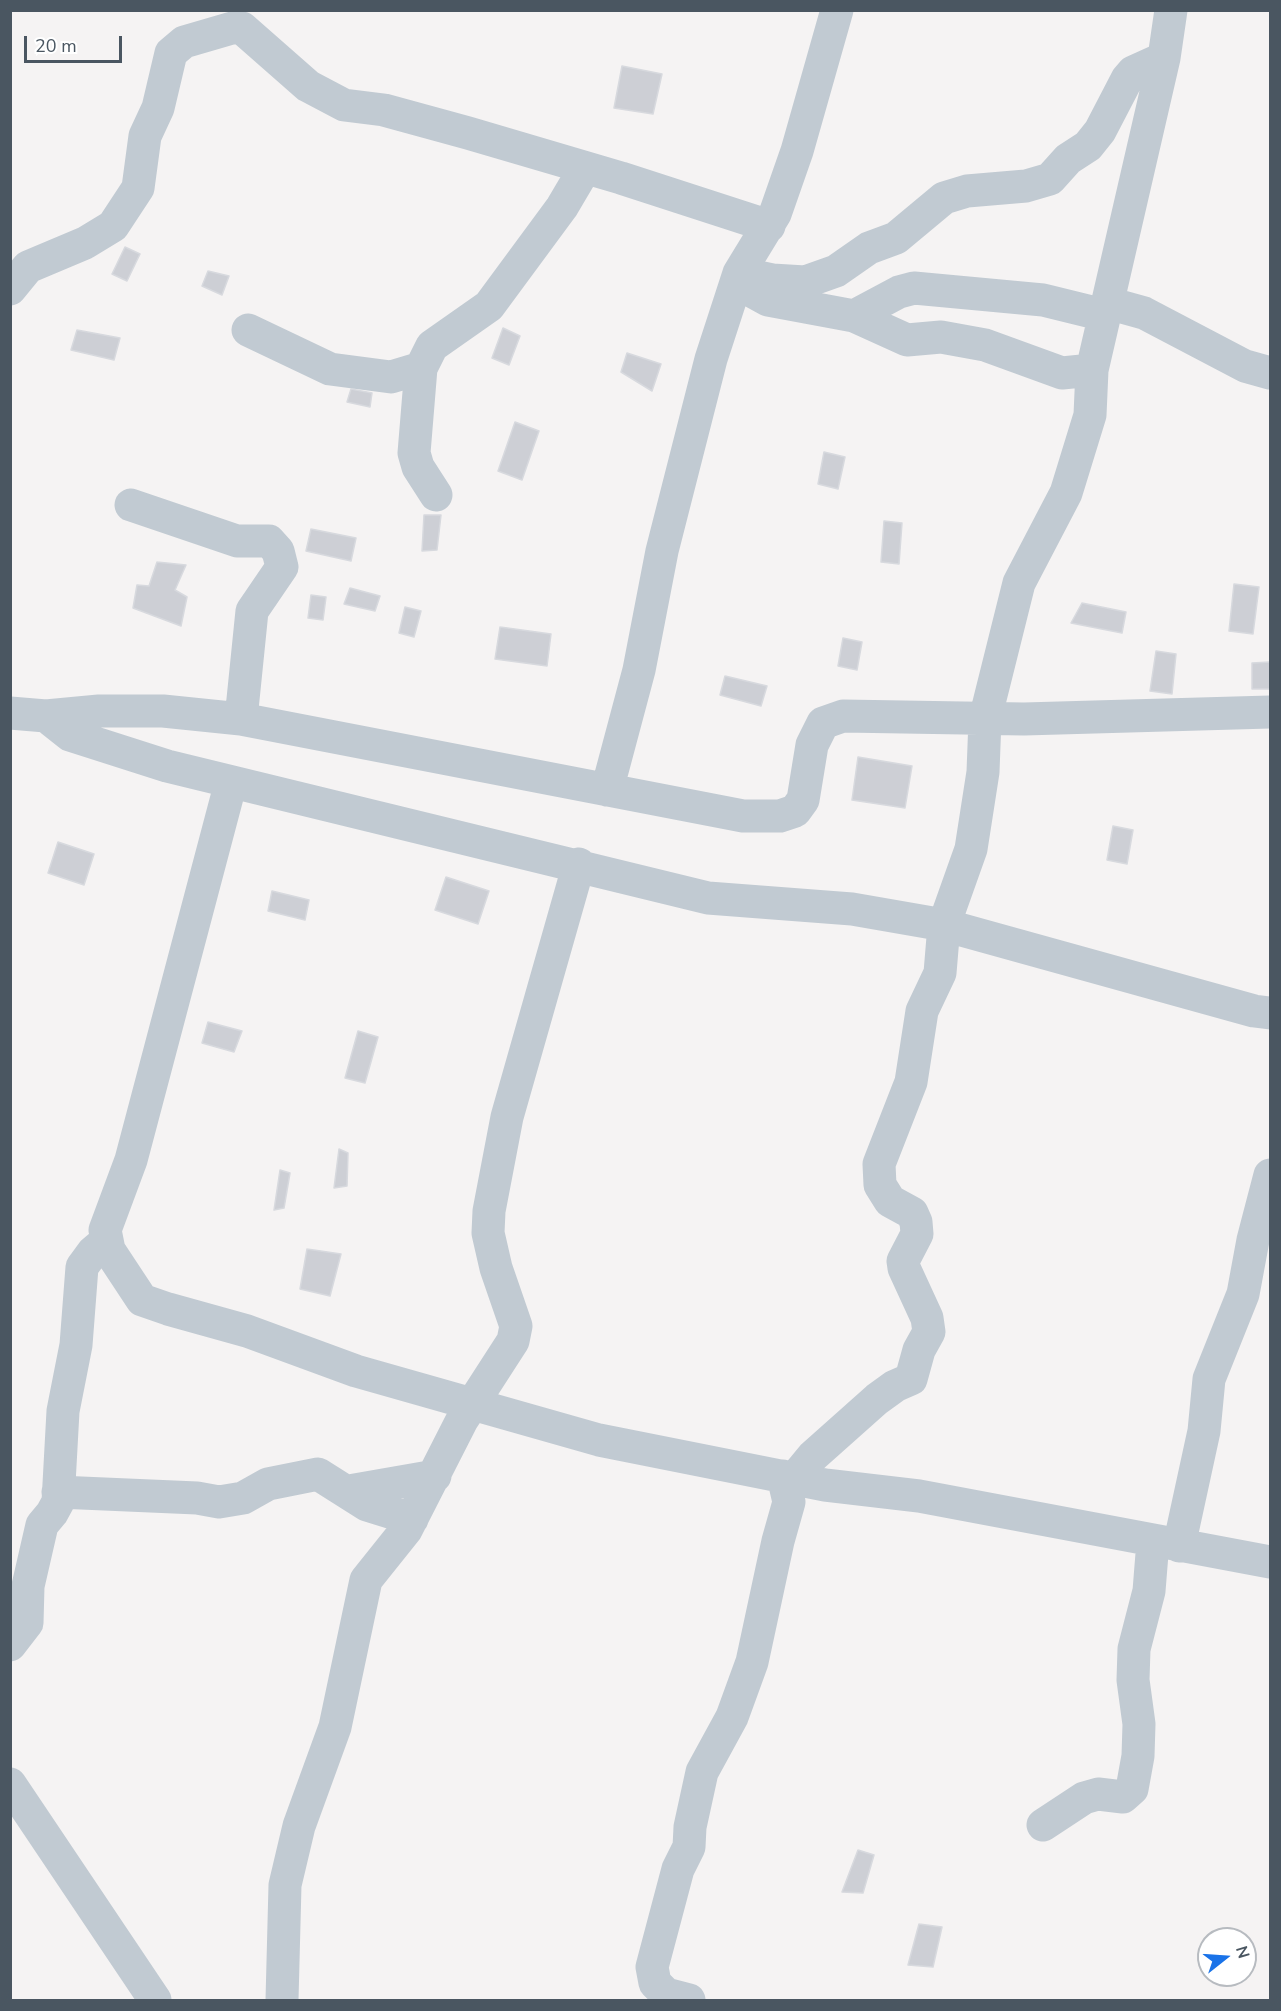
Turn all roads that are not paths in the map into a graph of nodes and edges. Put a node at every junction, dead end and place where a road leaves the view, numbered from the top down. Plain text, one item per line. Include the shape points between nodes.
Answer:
1 (837, 10) edge
2 (1171, 10) edge
3 (1164, 58) junction
4 (585, 168) junction
5 (621, 178) junction
6 (562, 207) junction
7 (769, 226) junction
8 (10, 288) edge
9 (734, 288) junction
10 (1106, 309) junction
11 (854, 316) junction
12 (248, 330) dead end
13 (421, 368) junction
14 (1092, 370) junction
15 (1270, 373) edge
16 (436, 495) dead end
17 (131, 505) dead end
18 (1270, 712) edge
19 (10, 713) edge
20 (46, 716) junction
21 (985, 718) junction
22 (241, 719) junction
23 (231, 782) junction
24 (607, 790) junction
25 (579, 864) junction
26 (945, 925) junction
27 (1265, 1008) edge
28 (1270, 1174) edge
29 (106, 1240) junction
30 (471, 1404) junction
31 (435, 1476) junction
32 (798, 1485) junction
33 (349, 1491) junction
34 (58, 1492) junction
35 (412, 1520) junction
36 (1166, 1544) junction
37 (1270, 1562) edge
38 (10, 1645) edge
39 (10, 1784) edge
40 (1043, 1825) dead end
41 (645, 1992) edge
42 (155, 2001) edge
43 (282, 2001) edge
44 (689, 2001) edge

1 - 7 street via 797,151
2 - 3 street
3 - 9 street via 1127,79 1100,131 1050,179 944,198 896,238 870,248 836,272 805,282 772,280
3 - 10 street
4 - 5 street
4 - 6 street
4 - 8 street via 384,110 344,105 308,86 242,28 232,28 184,42 171,53 158,108 144,136 138,188 112,226 85,243 28,267
5 - 6 street via 595,198
5 - 7 street
6 - 13 street via 489,306 432,346
7 - 9 street
9 - 11 street via 768,300
9 - 24 street via 686,453 639,670
10 - 11 street via 914,288
10 - 14 street
10 - 15 street via 1144,313 1245,366
11 - 14 street via 907,340 941,337 985,345 1062,373
12 - 13 street via 330,369 391,377
13 - 16 street via 414,453
14 - 21 street via 1090,415 1066,493 1019,583
17 - 22 street via 237,541 269,541 278,551 282,567 252,611
18 - 21 street
19 - 20 street
20 - 22 street via 163,711
20 - 23 street via 70,735 101,747
21 - 24 street via 843,716 823,723 812,745 803,800 795,811 780,816 743,816
21 - 26 street via 983,772 971,849
22 - 24 street
23 - 25 street
23 - 29 street via 131,1160 105,1230
25 - 26 street via 708,898 852,909
25 - 30 street via 507,1117 489,1211 488,1233 494,1260 516,1326 513,1341
26 - 27 street
26 - 32 street via 940,973 922,1011 911,1082 879,1164 880,1185 890,1201 912,1213 916,1222 917,1234 903,1261 929,1332 911,1379 877,1399 813,1456
28 - 36 street via 1243,1294 1209,1379 1204,1431
29 - 30 street via 142,1300 248,1331 356,1371
29 - 34 street via 82,1267 76,1345 63,1411
30 - 31 street
30 - 32 street via 599,1440
31 - 33 street
31 - 35 street
32 - 36 street via 919,1497
32 - 41 street via 752,1662 732,1717 702,1772 689,1847 678,1869
33 - 34 street via 318,1474 268,1484 243,1498 219,1502
33 - 35 street via 367,1505
34 - 38 street via 52,1513 42,1525 28,1586 27,1623
35 - 43 street via 366,1580 335,1727 299,1826 285,1885
36 - 37 street
36 - 40 street via 1134,1649 1133,1680 1139,1724 1132,1789 1123,1797 1098,1794 1084,1798
39 - 42 street
41 - 44 street

